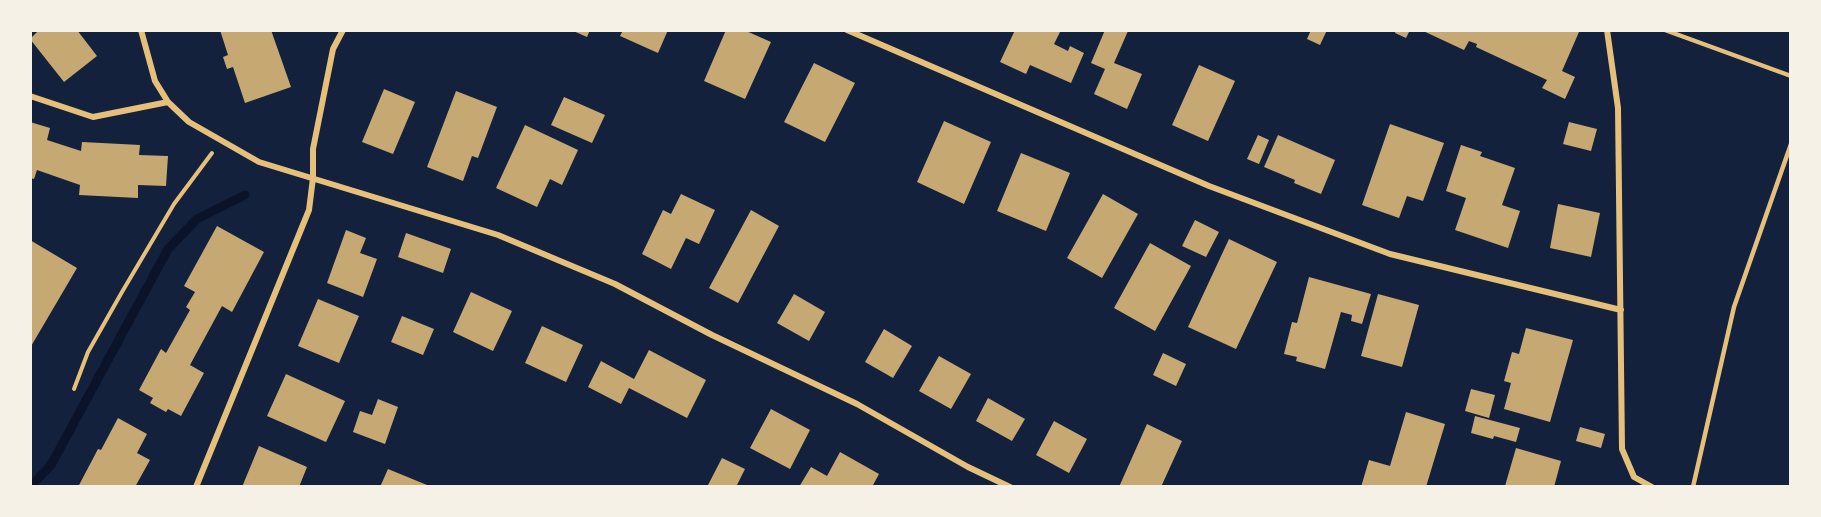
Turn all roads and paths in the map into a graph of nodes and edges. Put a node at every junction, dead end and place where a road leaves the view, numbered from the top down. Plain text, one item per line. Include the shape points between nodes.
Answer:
1 (141, 30) edge
2 (343, 30) edge
3 (848, 30) edge
4 (1607, 30) edge
5 (1665, 30) edge
6 (1791, 76) edge
7 (30, 96) edge
8 (168, 102) junction
9 (222, 141) junction
10 (1791, 144) edge
11 (313, 178) junction
12 (1621, 310) junction
13 (74, 389) dead end
14 (196, 487) edge
15 (1010, 487) edge
16 (1652, 487) edge
17 (1694, 487) edge

1 - 8 street via 155,81
2 - 11 street via 333,50 313,149
3 - 12 street via 1209,186 1390,254
4 - 12 street via 1618,108
5 - 6 lane
7 - 8 street via 93,117
8 - 9 street via 189,122
9 - 11 street via 259,162
9 - 13 path via 174,204 88,352
10 - 17 lane via 1734,307
11 - 14 street via 309,210
11 - 15 street via 498,235 615,284 857,404
12 - 16 street via 1622,449 1634,477

